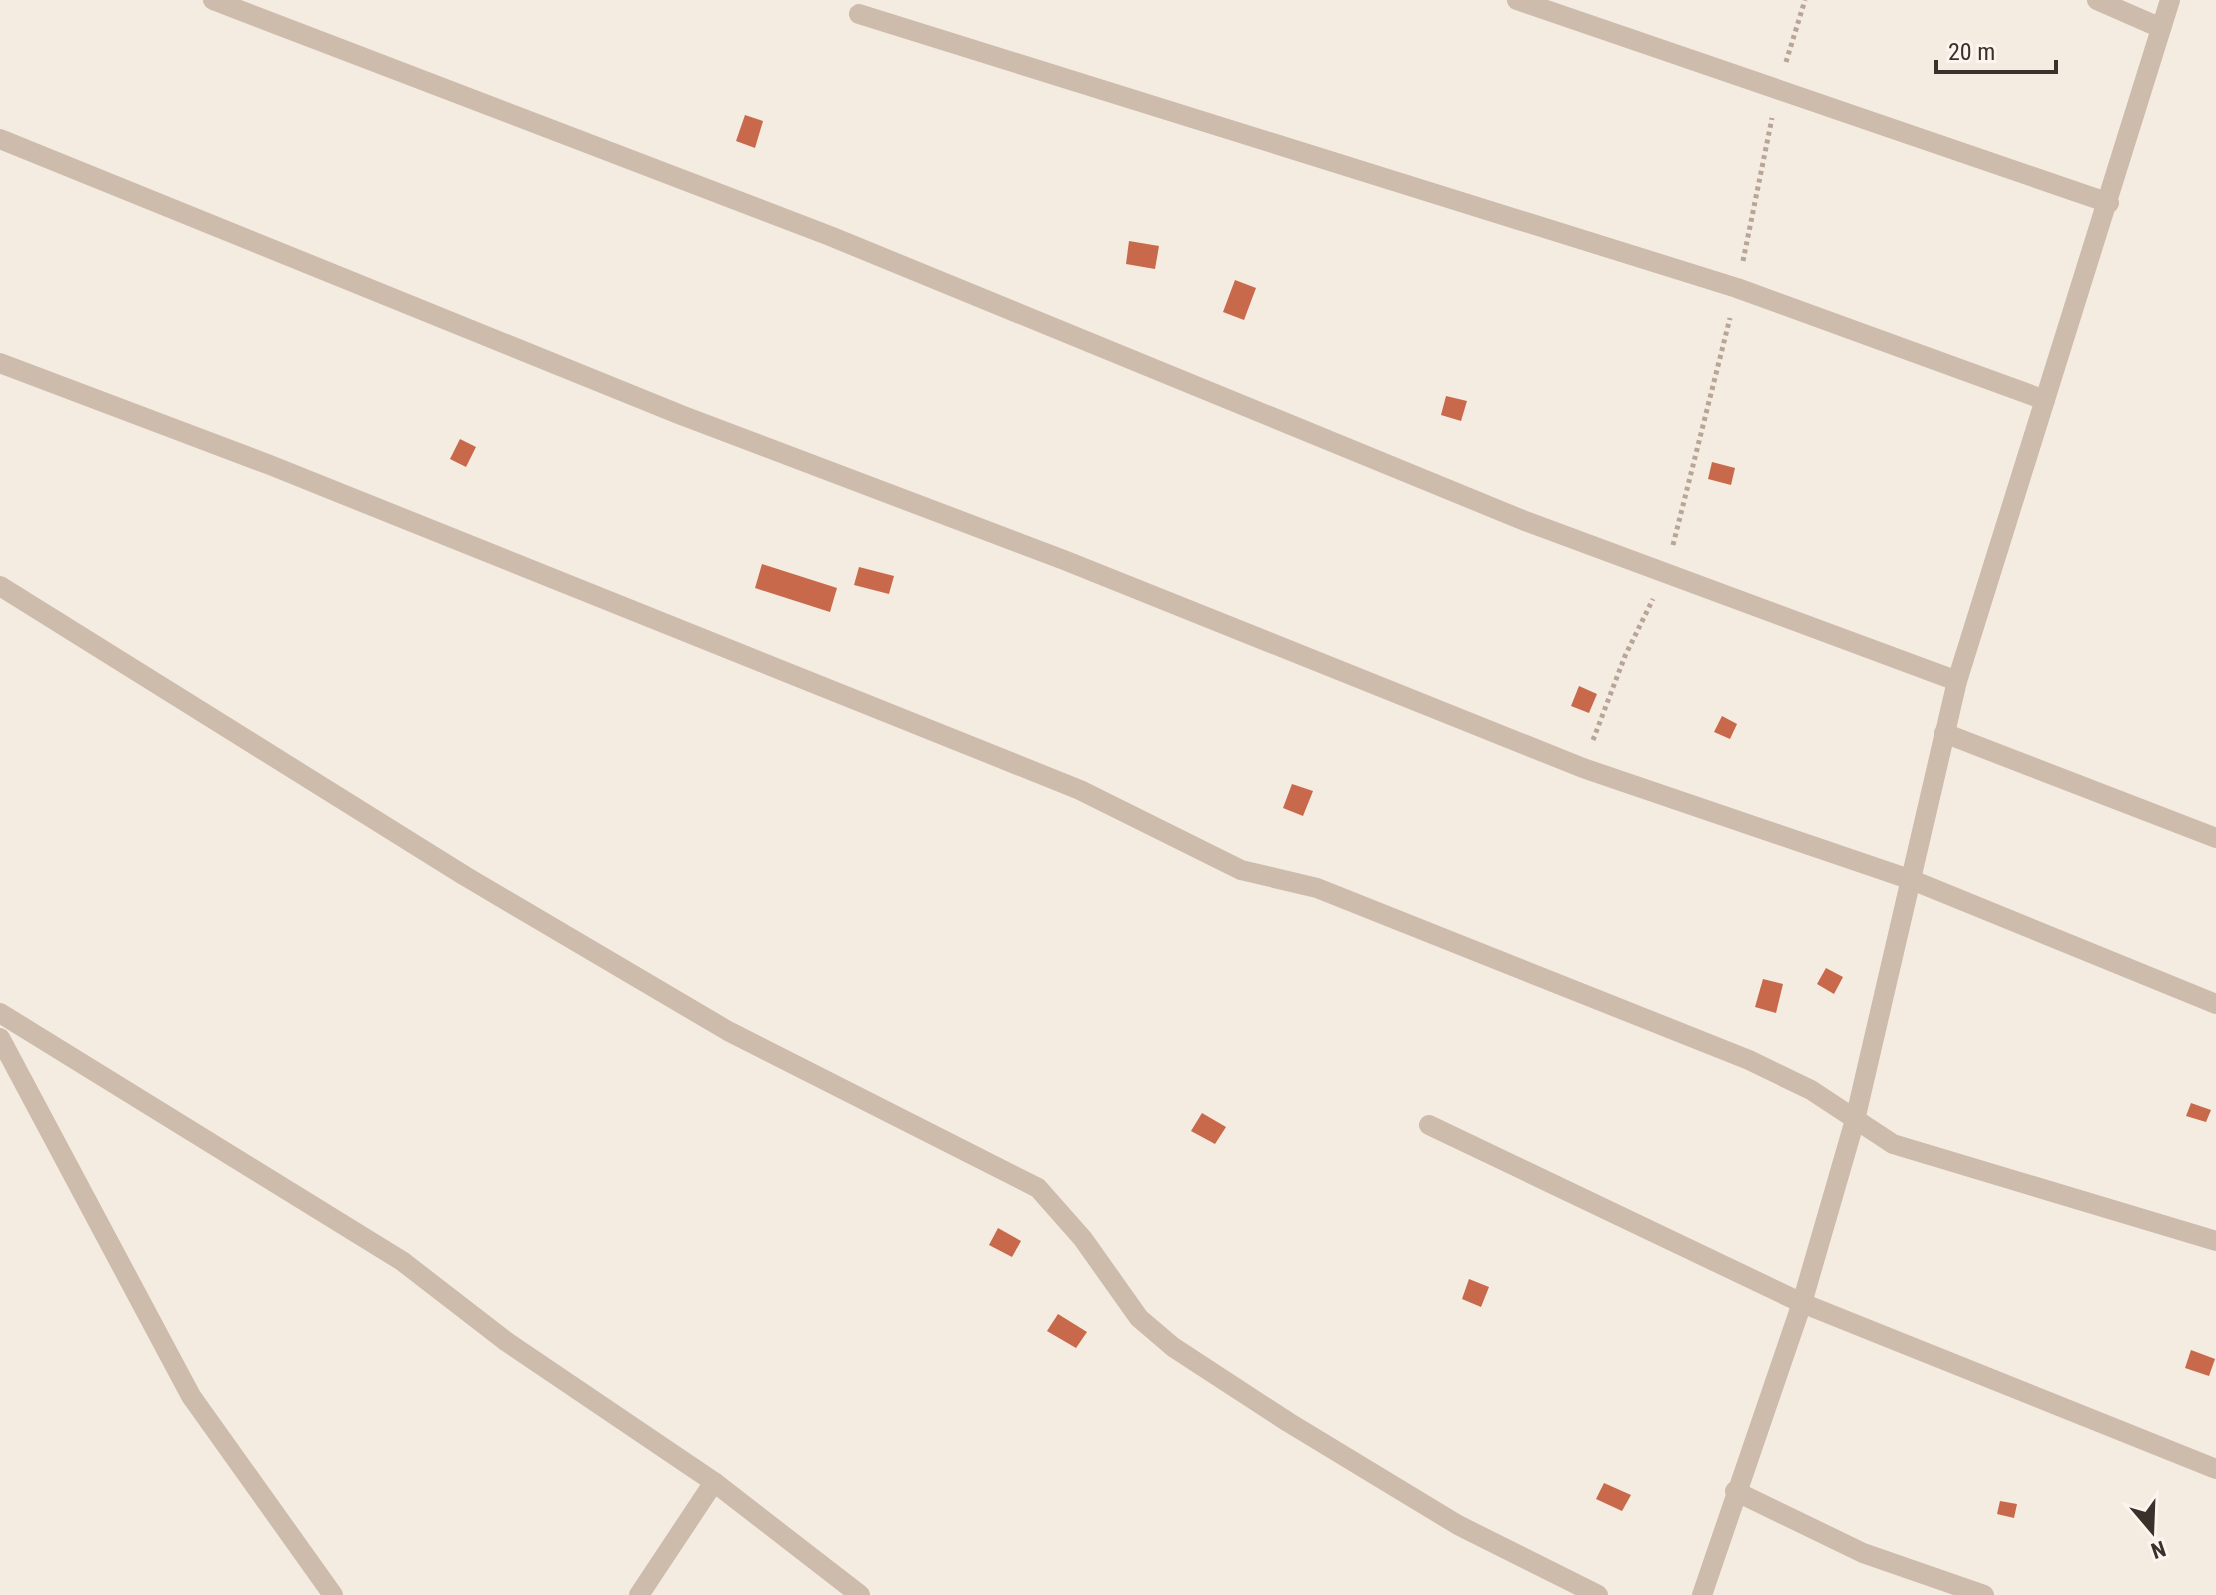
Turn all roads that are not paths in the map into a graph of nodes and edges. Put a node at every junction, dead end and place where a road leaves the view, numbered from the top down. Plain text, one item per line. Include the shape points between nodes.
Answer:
1 (213, 0) edge
2 (1517, 0) edge
3 (2097, 0) edge
4 (2170, 0) edge
5 (859, 14) dead end
6 (2161, 28) junction
7 (0, 139) edge
8 (2109, 203) junction
9 (0, 363) edge
10 (2045, 400) junction
11 (0, 586) edge
12 (1957, 681) junction
13 (1944, 733) junction
14 (2216, 838) edge
15 (1912, 880) junction
16 (2216, 1004) edge
17 (0, 1013) edge
18 (0, 1038) edge
19 (1855, 1120) junction
20 (1429, 1125) dead end
21 (2216, 1241) edge
22 (1802, 1303) junction
23 (2216, 1469) edge
24 (714, 1482) junction
25 (1735, 1491) junction
26 (333, 1595) edge
27 (639, 1595) edge
28 (860, 1595) edge
29 (1598, 1595) edge
30 (1702, 1595) edge
31 (1984, 1595) edge

1 - 12 street via 830,236 1525,521
2 - 8 street
3 - 6 street
4 - 6 street
5 - 10 street via 1737,288
6 - 8 street
7 - 15 street via 681,415 1064,560 1583,768
8 - 10 street
9 - 19 street via 285,470 1080,790 1241,870 1317,888 1749,1060 1811,1090
10 - 12 street
11 - 29 street via 465,876 728,1031 1038,1188 1083,1239 1139,1318 1173,1347 1458,1525
12 - 13 street
13 - 14 street
13 - 15 street
15 - 16 street
15 - 19 street
17 - 24 street via 402,1261 507,1342
18 - 26 street via 191,1396
19 - 21 street via 1893,1144
19 - 22 street
20 - 22 street
22 - 23 street
22 - 25 street
24 - 27 street
24 - 28 street
25 - 30 street
25 - 31 street via 1863,1553

